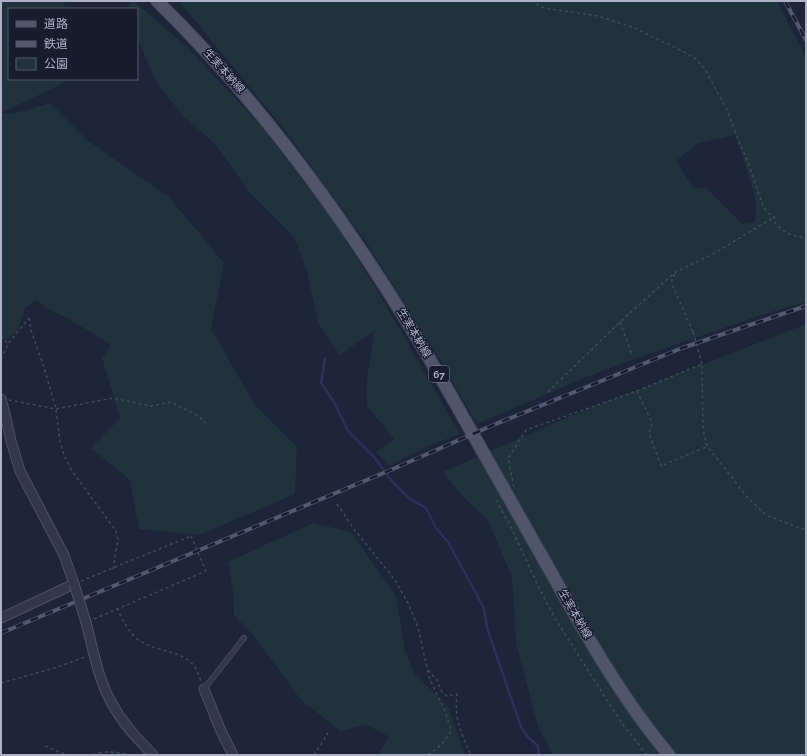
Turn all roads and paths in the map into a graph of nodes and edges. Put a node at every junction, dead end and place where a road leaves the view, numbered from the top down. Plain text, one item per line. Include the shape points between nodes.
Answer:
1 (158, 1) edge
2 (530, 1) edge
3 (774, 218) junction
4 (806, 238) edge
5 (676, 272) junction
6 (620, 322) junction
7 (1, 336) edge
8 (8, 344) junction
9 (632, 355) dead end
10 (1, 359) edge
11 (702, 364) junction
12 (637, 391) junction
13 (548, 392) dead end
14 (4, 399) edge
15 (56, 409) junction
16 (205, 423) dead end
17 (707, 446) junction
18 (514, 487) dead end
19 (496, 500) dead end
20 (337, 504) dead end
21 (806, 530) edge
22 (114, 568) junction
23 (74, 584) junction
24 (117, 608) junction
25 (1, 618) edge
26 (86, 622) junction
27 (244, 638) dead end
28 (94, 653) junction
29 (426, 669) junction
30 (1, 683) edge
31 (204, 688) junction
32 (328, 733) dead end
33 (45, 746) dead end
34 (67, 755) edge
35 (93, 755) edge
36 (129, 755) edge
37 (153, 755) edge
38 (233, 755) edge
39 (314, 755) edge
40 (427, 755) edge
41 (471, 755) edge
42 (648, 755) edge
43 (669, 755) edge

1 - 43 main road, 生実本納線 / 67 via 259,112 338,215 417,338 599,656
2 - 3 path via 544,8 598,16 635,28 696,59 722,100 763,206
3 - 4 path via 776,225 787,233
3 - 5 path via 715,253
5 - 6 path
5 - 11 path, bridge via 672,284 693,332
6 - 9 path
6 - 13 path
7 - 8 path
8 - 10 path
8 - 15 path via 29,318
11 - 12 path
11 - 17 path via 703,429
12 - 17 path via 652,423 649,433 661,466
12 - 18 path via 526,430 509,457
14 - 15 path
14 - 23 street via 11,441 20,471 64,555
15 - 16 path via 113,398 151,406 171,402 199,416
15 - 22 path via 64,455 72,471 116,531 118,540
17 - 21 path via 748,498 766,515
19 - 42 path via 556,620 621,722
20 - 29 path via 395,580 408,603 418,628
22 - 23 path
22 - 24 path, bridge via 191,536 206,571
23 - 25 street
23 - 26 street, bridge
24 - 26 path
24 - 31 path via 127,628 136,638 147,645 188,660 195,668
26 - 28 street
27 - 31 lane
28 - 30 path via 58,667
28 - 37 street via 114,708
29 - 40 path via 452,730 436,750
29 - 41 path via 437,680 442,692 447,696 457,694 456,719
31 - 38 street
32 - 39 path
33 - 34 path
35 - 36 path via 116,752

